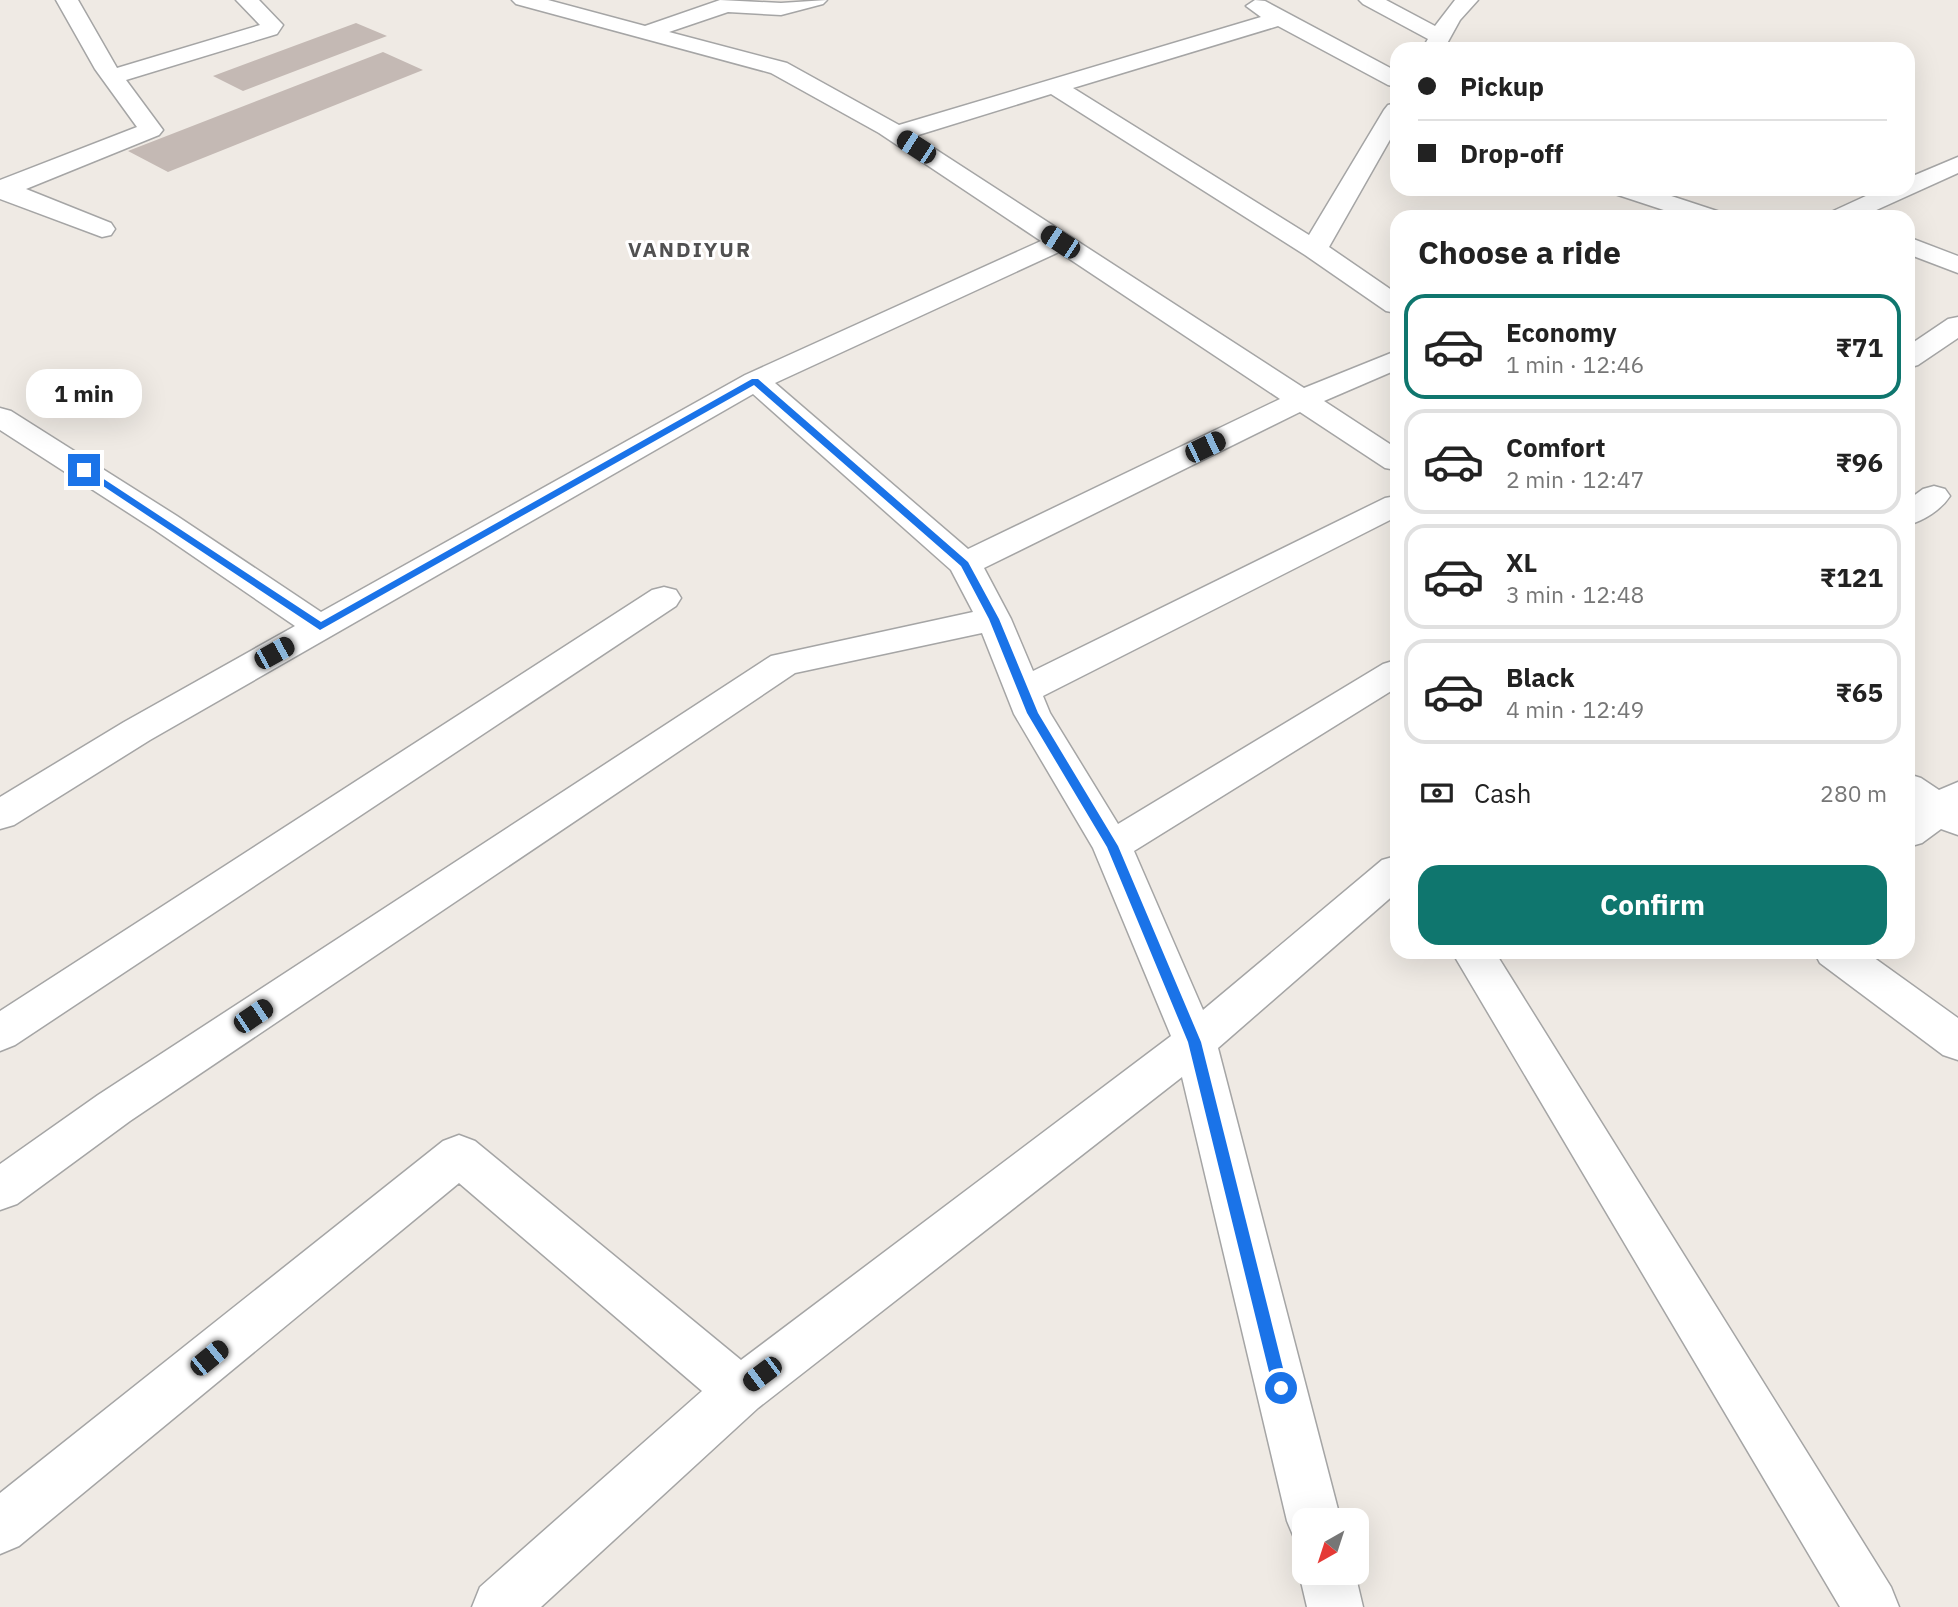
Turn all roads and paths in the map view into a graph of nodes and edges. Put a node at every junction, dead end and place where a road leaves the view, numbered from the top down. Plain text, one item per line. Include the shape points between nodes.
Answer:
1 (67, 0) edge
2 (247, 0) edge
3 (523, 0) edge
4 (816, 0) edge
5 (1246, 0) edge
6 (1370, 0) edge
7 (1467, 0) edge
8 (726, 2) edge
9 (1280, 18) junction
10 (645, 33) junction
11 (1434, 42) edge
12 (1437, 42) edge
13 (1390, 76) edge
14 (112, 77) junction
15 (1054, 86) junction
16 (1390, 120) edge
17 (895, 134) junction
18 (1958, 164) edge
19 (1915, 184) edge
20 (1, 190) edge
21 (1646, 196) edge
22 (1886, 196) edge
23 (1690, 210) edge
24 (1856, 210) edge
25 (102, 229) dead end
26 (1060, 242) junction
27 (1915, 248) edge
28 (1314, 249) junction
29 (1958, 265) edge
30 (1390, 301) edge
31 (1958, 325) edge
32 (1915, 354) edge
33 (1390, 363) edge
34 (755, 381) junction
35 (1301, 400) junction
36 (0, 417) edge
37 (1390, 457) edge
38 (1934, 496) dead end
39 (1390, 508) edge
40 (1915, 510) edge
41 (965, 564) junction
42 (664, 598) dead end
43 (994, 619) junction
44 (320, 627) junction
45 (1390, 676) edge
46 (1023, 691) junction
47 (1915, 791) edge
48 (1952, 809) edge
49 (0, 815) edge
50 (1915, 830) edge
51 (1112, 846) junction
52 (1390, 876) edge
53 (1477, 959) edge
54 (1845, 959) edge
55 (0, 1034) edge
56 (1195, 1042) junction
57 (1958, 1042) edge
58 (0, 1190) edge
59 (740, 1391) junction
60 (1311, 1508) edge
61 (0, 1527) edge
62 (1329, 1586) edge
63 (500, 1607) edge
64 (1335, 1607) edge
65 (1871, 1607) edge

1 - 14 street
2 - 14 street via 272,25 270,29
3 - 10 street
4 - 8 street via 780,9
5 - 9 street
6 - 11 street
7 - 12 street
8 - 10 street
9 - 13 street
9 - 15 street
10 - 17 street via 779,68
14 - 20 street via 151,130
15 - 17 street
15 - 28 street
16 - 28 street
17 - 26 street
18 - 19 street
20 - 25 street
21 - 23 street
22 - 24 street
26 - 34 street
26 - 35 street
27 - 29 street
28 - 30 street
31 - 32 street
33 - 35 street
34 - 41 street
34 - 44 street
35 - 37 street
35 - 41 street
36 - 44 street
38 - 40 street
39 - 46 street
41 - 43 street
42 - 55 street
43 - 46 street
43 - 58 street via 784,664 114,1108
44 - 49 street
45 - 51 street
46 - 51 street
47 - 48 street
48 - 50 street
51 - 56 street
52 - 56 street
53 - 65 street
54 - 57 street
56 - 59 street
56 - 60 street
59 - 61 street via 459,1155
59 - 63 street
62 - 64 street

